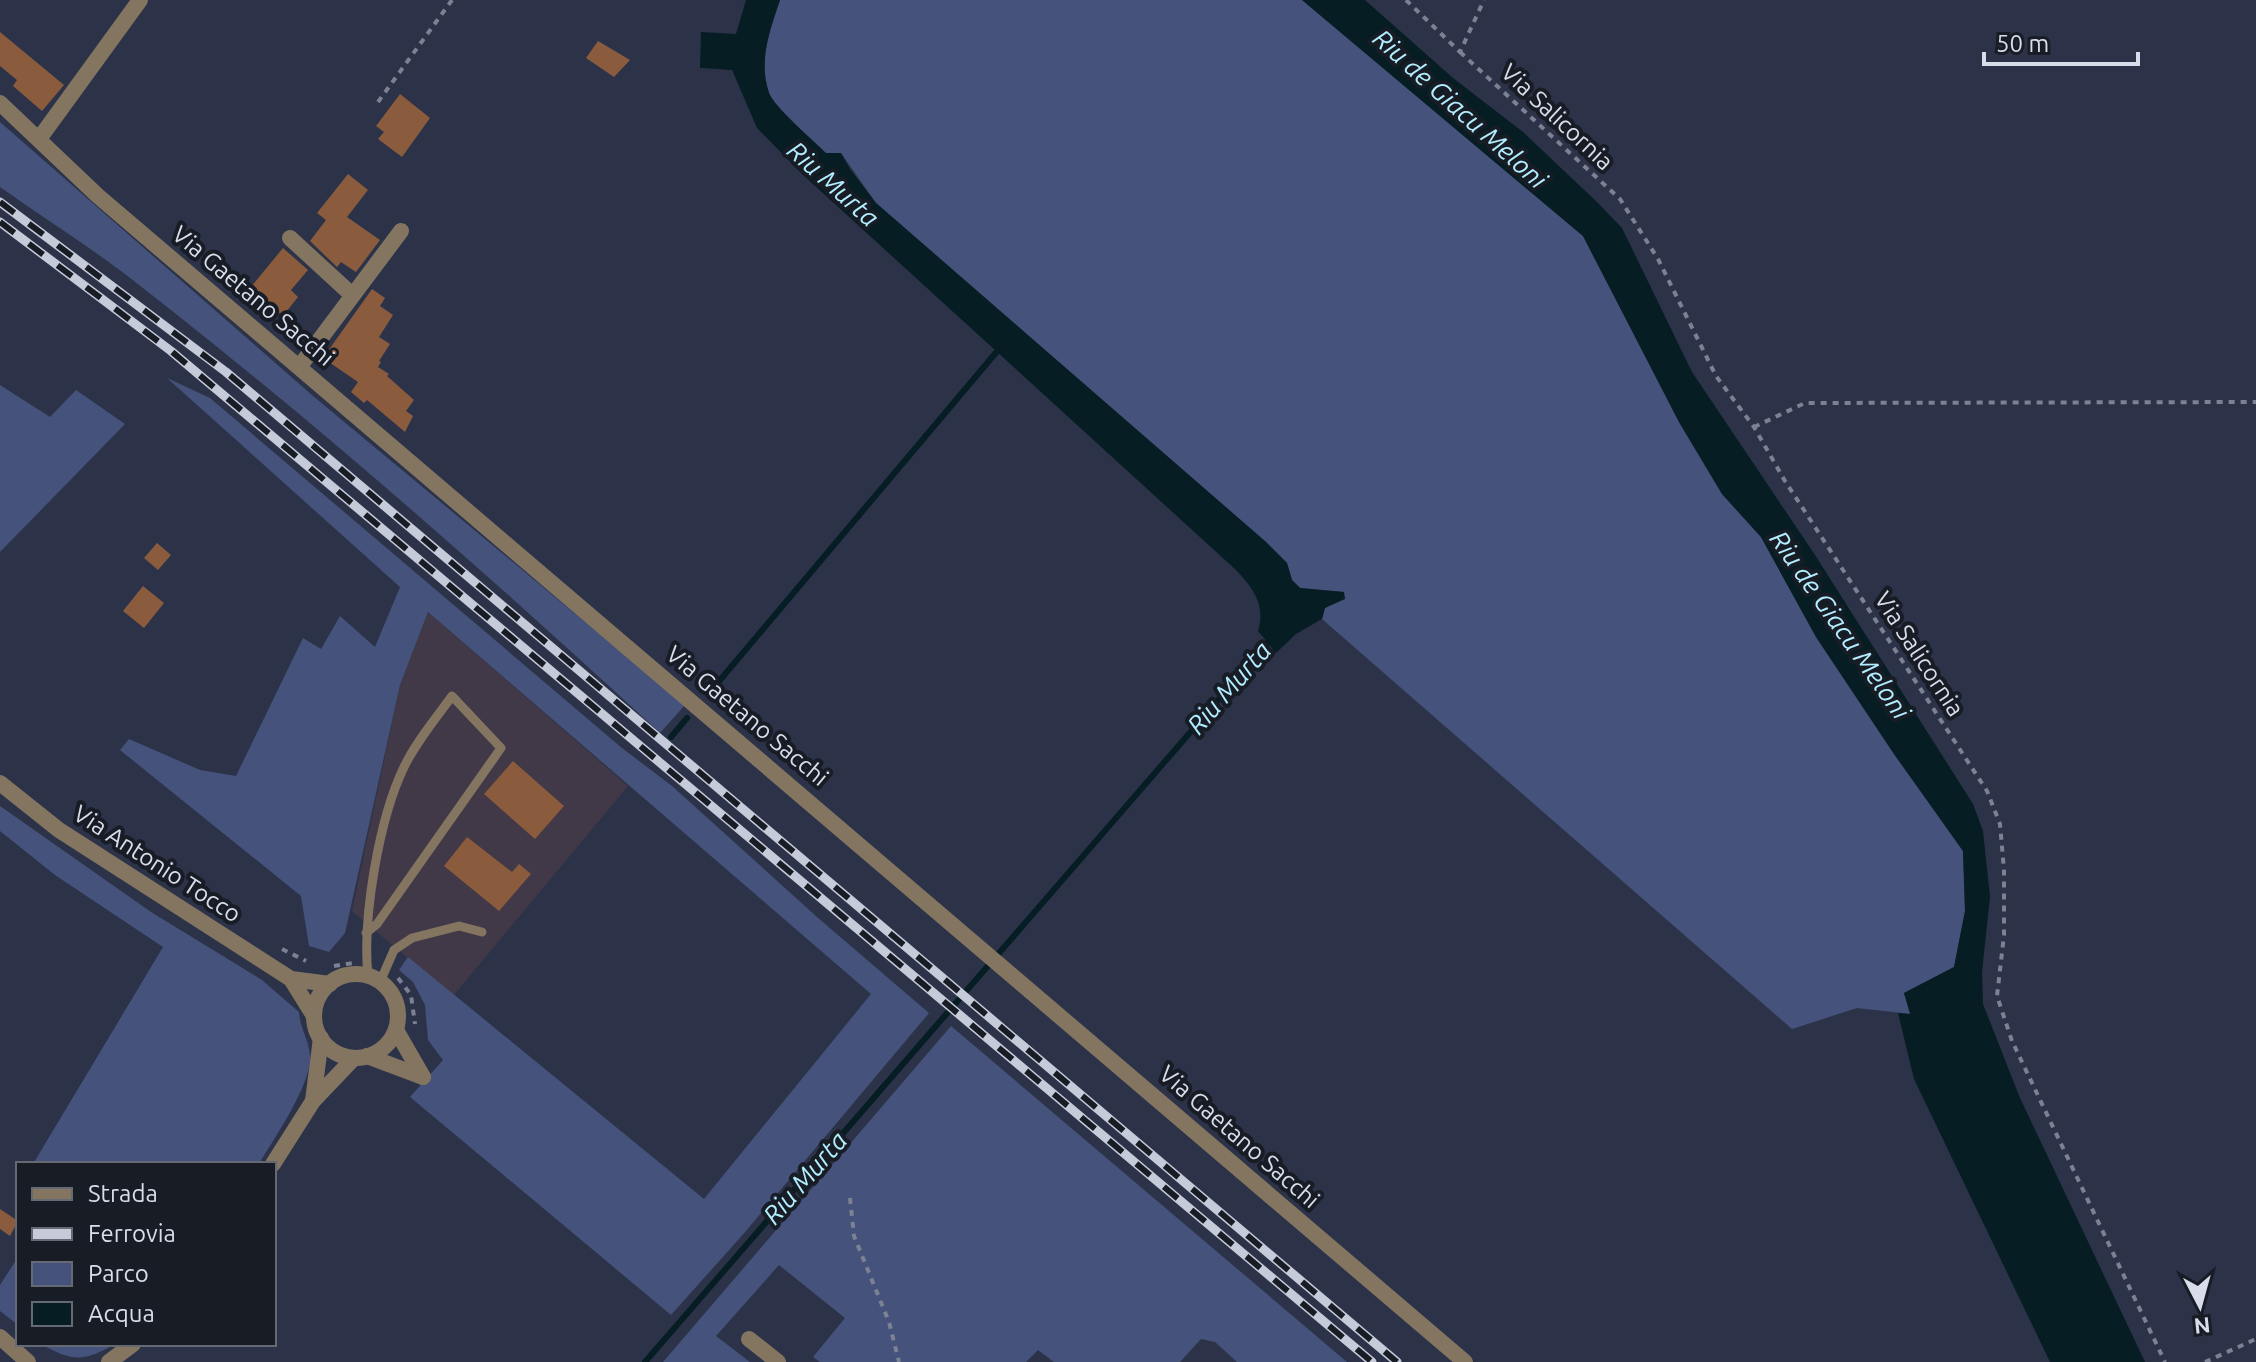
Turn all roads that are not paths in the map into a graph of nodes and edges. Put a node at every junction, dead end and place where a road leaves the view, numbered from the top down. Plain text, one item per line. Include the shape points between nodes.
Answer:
1 (140, 0) edge
2 (0, 103) edge
3 (39, 139) junction
4 (401, 231) dead end
5 (290, 238) dead end
6 (351, 294) junction
7 (300, 366) junction
8 (0, 783) edge
9 (482, 932) dead end
10 (366, 933) junction
11 (375, 973) junction
12 (330, 975) junction
13 (291, 979) junction
14 (314, 1016) junction
15 (396, 1030) junction
16 (321, 1038) junction
17 (360, 1057) junction
18 (313, 1101) junction
19 (274, 1162) edge
20 (0, 1337) edge
21 (749, 1339) dead end
22 (130, 1346) edge
23 (28, 1362) edge
24 (109, 1362) edge
25 (778, 1362) edge
26 (1465, 1362) edge

1 - 3 street
2 - 3 street, Via Gaetano Sacchi
3 - 7 street, Via Gaetano Sacchi via 98,196
4 - 6 street
5 - 6 street
6 - 7 street
7 - 26 street, Via Gaetano Sacchi
8 - 13 street, Via Antonio Tocco via 59,830
9 - 11 lane via 459,926 412,938
10 - 10 lane via 501,748 452,696 405,765 383,821
10 - 11 lane
11 - 12 street
11 - 15 street via 396,1003
12 - 13 street, Via Antonio Tocco
12 - 14 street
13 - 14 street, Via Antonio Tocco
14 - 16 street
15 - 17 street via 390,1042
15 - 17 street via 423,1077
16 - 17 street via 341,1055
16 - 18 street
17 - 18 street
18 - 19 street
20 - 23 street
21 - 25 street
22 - 24 street

